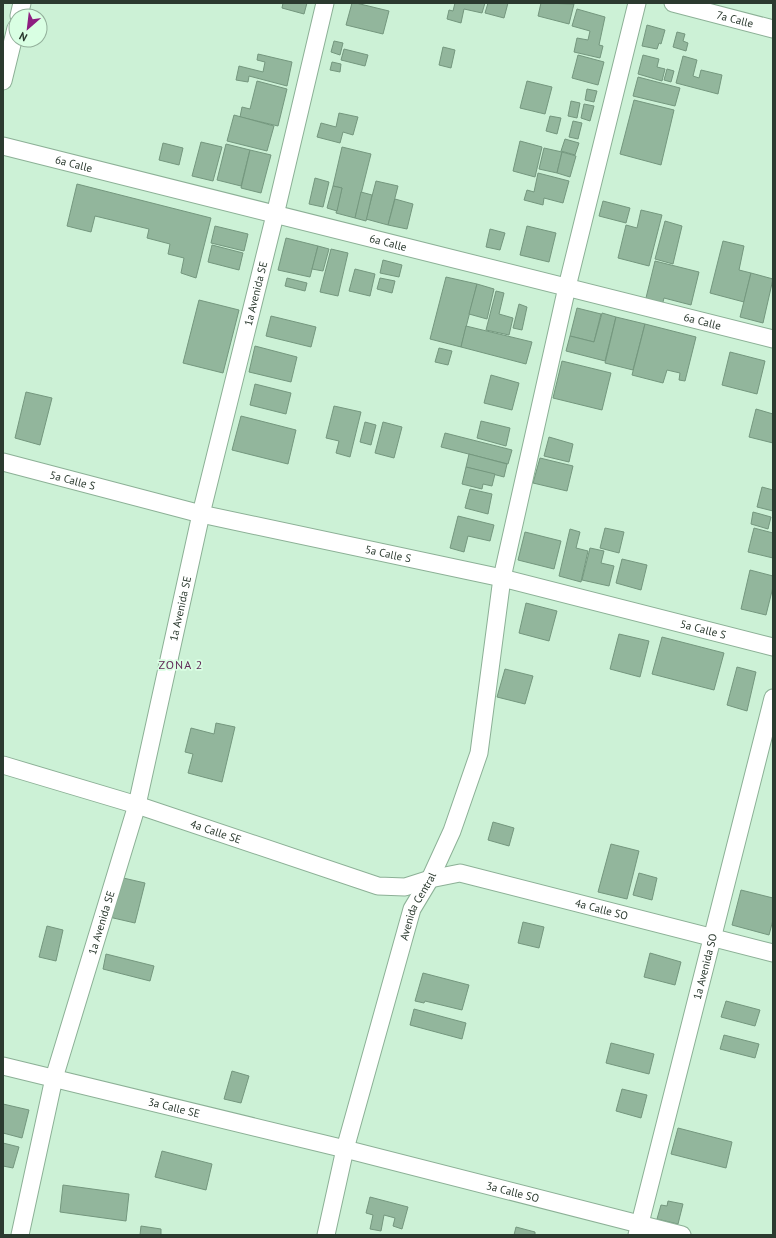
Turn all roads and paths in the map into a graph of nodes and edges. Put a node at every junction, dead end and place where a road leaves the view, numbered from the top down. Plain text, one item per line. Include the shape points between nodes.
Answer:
1 (325, 3) edge
2 (637, 3) edge
3 (673, 3) edge
4 (773, 28) edge
5 (11, 48) edge
6 (3, 82) edge
7 (3, 146) edge
8 (275, 215) junction
9 (567, 287) junction
10 (773, 339) edge
11 (3, 462) edge
12 (201, 514) junction
13 (502, 578) junction
14 (773, 647) edge
15 (773, 698) edge
16 (3, 765) edge
17 (137, 805) junction
18 (430, 879) junction
19 (712, 938) junction
20 (773, 953) edge
21 (3, 1066) edge
22 (54, 1078) junction
23 (344, 1149) junction
24 (638, 1230) edge
25 (20, 1235) edge
26 (326, 1235) edge
27 (682, 1235) edge

1 - 8 street, 1a Avenida SE
2 - 9 street, Avenida Central
3 - 4 street, 7a Calle
5 - 6 street
7 - 8 street, 6a Calle
8 - 9 street, 6a Calle
8 - 12 street, 1a Avenida SE
9 - 10 street, 6a Calle
9 - 13 street, Avenida Central
11 - 12 street, 5a Calle S
12 - 13 street, 5a Calle S
12 - 17 street, 1a Avenida SE
13 - 14 street, 5a Calle S
13 - 18 street, Avenida Central via 478,753 452,831
15 - 19 street, 1a Avenida SO
16 - 17 street, 4a Calle SE
17 - 18 street, 4a Calle SE via 378,886 405,887
17 - 22 street, 1a Avenida SE
18 - 19 street, 4a Calle SO via 460,873
18 - 23 street, Avenida Central via 412,910
19 - 20 street, 4a Calle SO
19 - 24 street, 1a Avenida SO
21 - 22 street, 3a Calle SE
22 - 23 street, 3a Calle SE
22 - 25 street, 1a Avenida SE
23 - 24 street, 3a Calle SO
23 - 26 street, Avenida Central
24 - 27 street, 3a Calle SO

